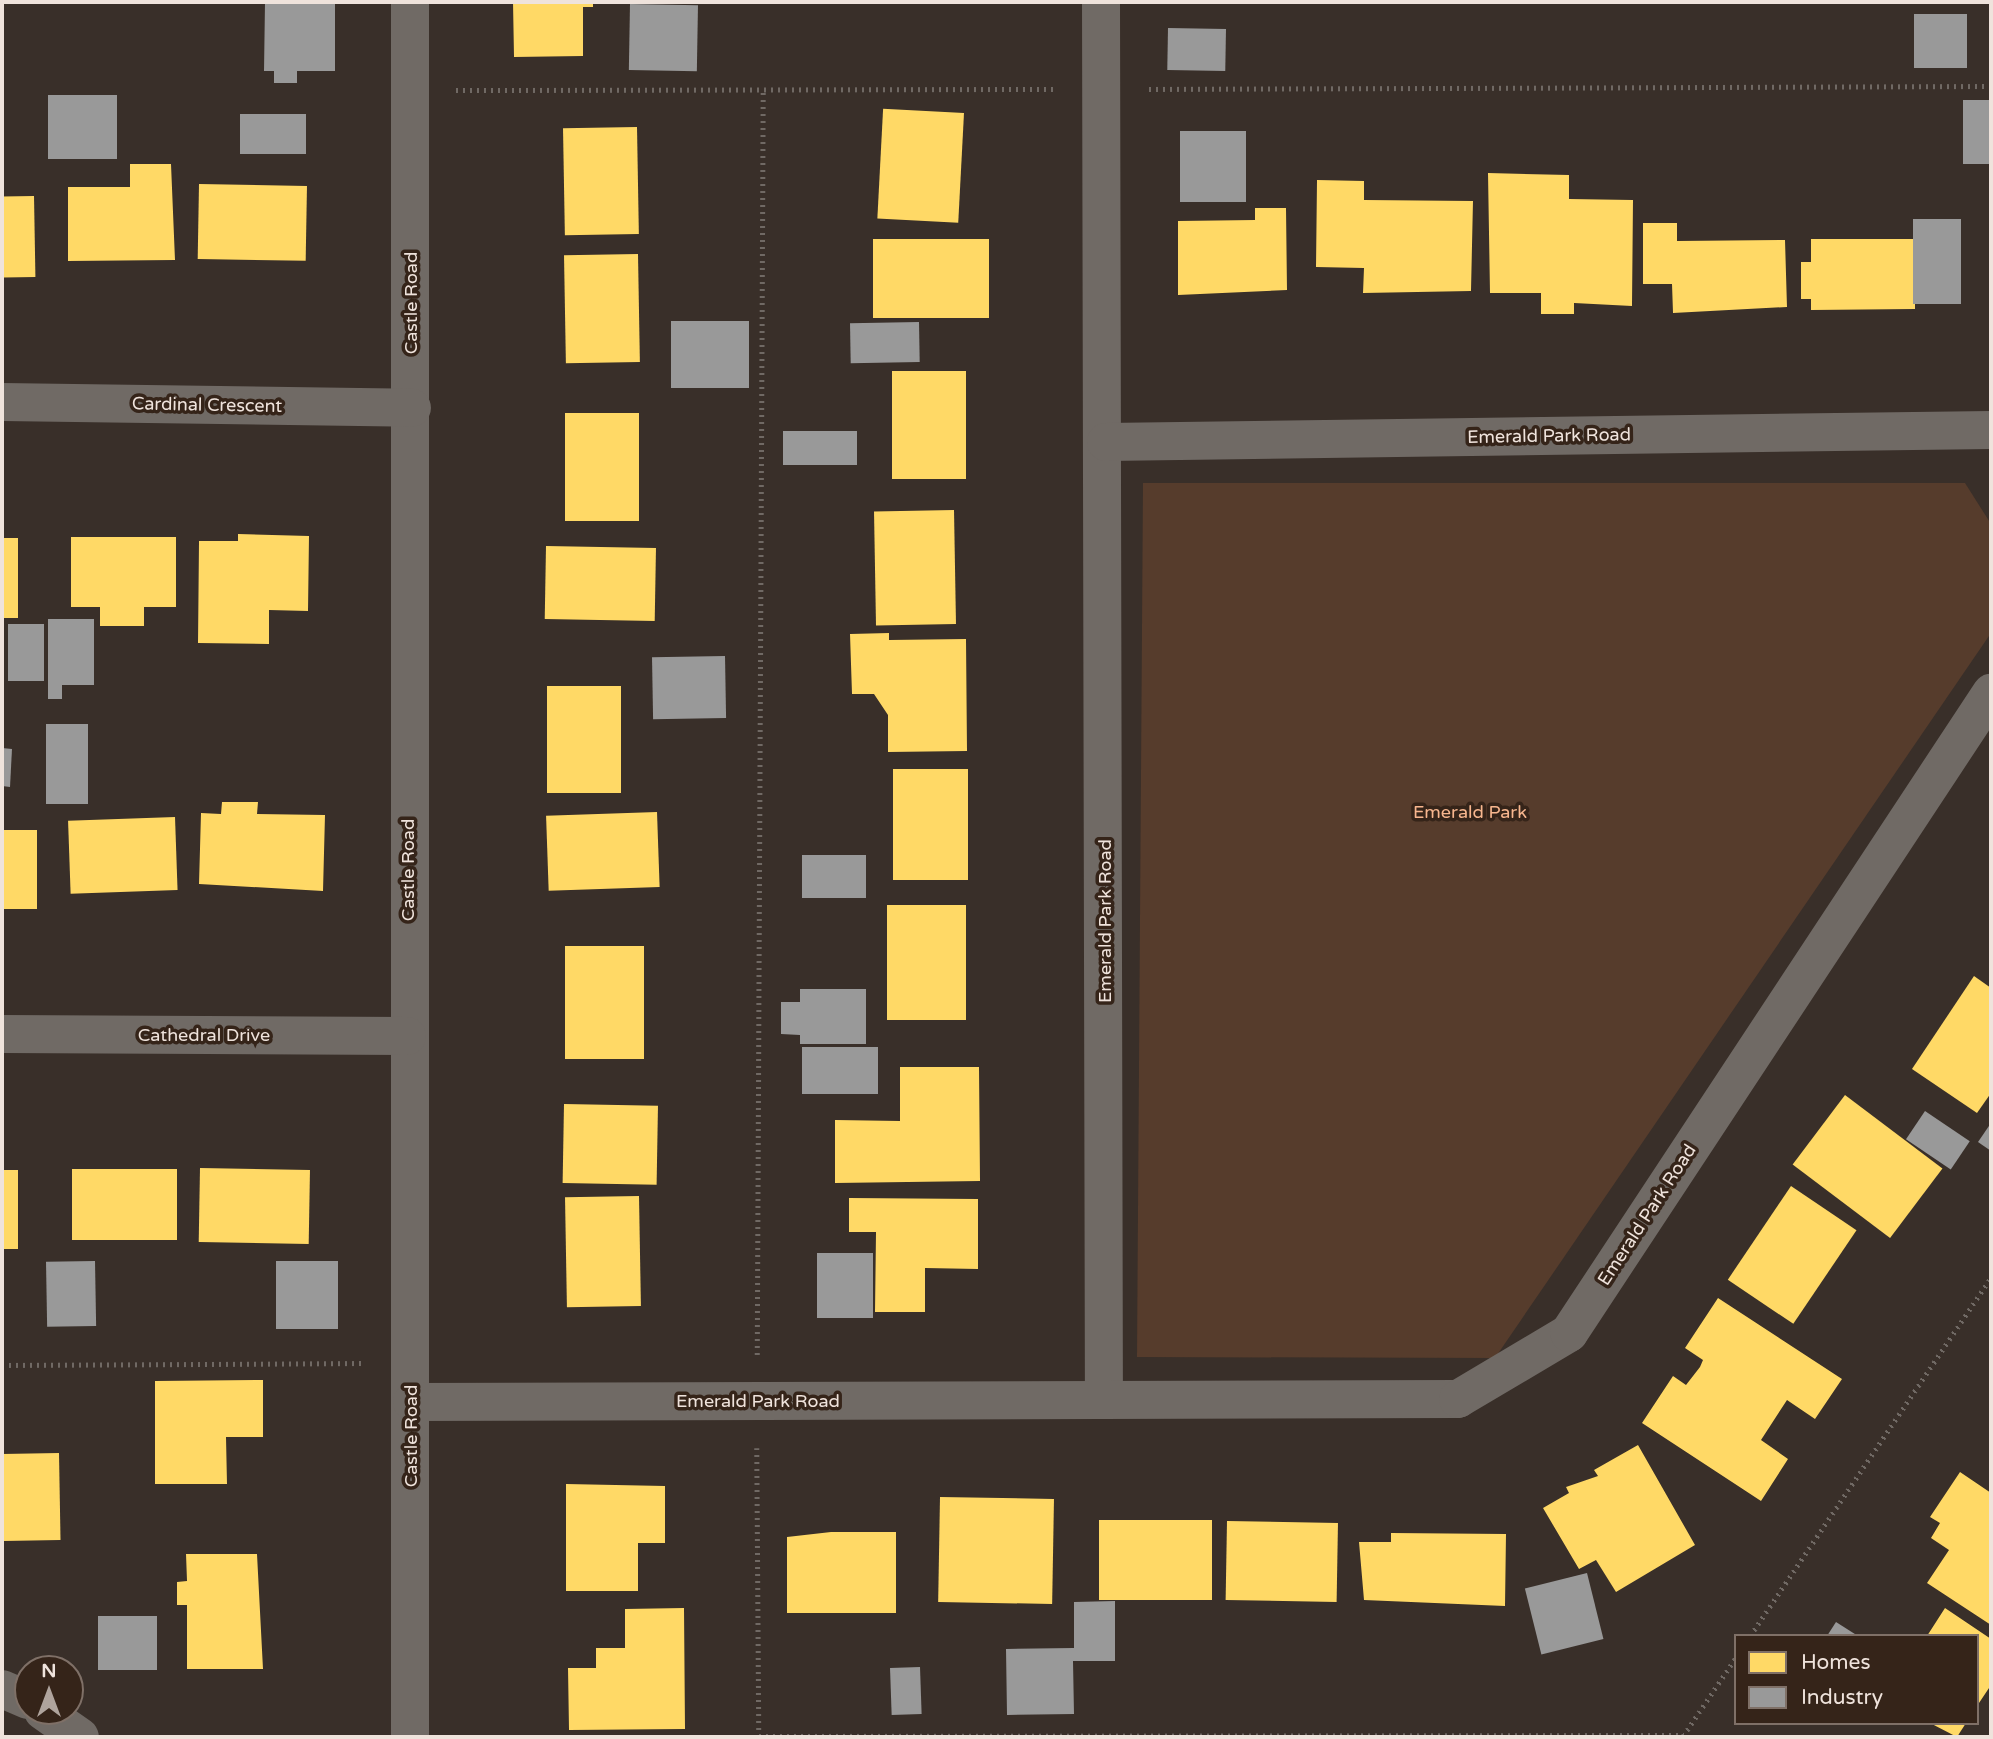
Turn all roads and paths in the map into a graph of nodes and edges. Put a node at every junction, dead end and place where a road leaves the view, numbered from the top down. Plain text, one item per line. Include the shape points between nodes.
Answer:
1 (410, 2) edge
2 (1101, 2) edge
3 (1991, 86) edge
4 (1102, 89) junction
5 (410, 90) junction
6 (763, 91) junction
7 (2, 402) edge
8 (412, 408) junction
9 (1991, 430) edge
10 (1106, 442) junction
11 (1991, 693) edge
12 (2, 1034) edge
13 (407, 1035) junction
14 (1991, 1277) edge
15 (411, 1363) junction
16 (2, 1365) edge
17 (757, 1400) junction
18 (1104, 1400) junction
19 (412, 1402) junction
20 (1751, 1634) edge
21 (1734, 1660) edge
22 (63, 1725) edge
23 (1683, 1736) edge
24 (80, 1737) edge
25 (410, 1737) edge
26 (759, 1737) edge

1 - 5 street, Castle Road
2 - 4 street, Emerald Park Road
3 - 4 path
4 - 6 path
4 - 10 street, Emerald Park Road
5 - 6 path
5 - 8 street, Castle Road
6 - 17 path
7 - 8 street, Cardinal Crescent
8 - 13 street, Castle Road
9 - 10 street, Emerald Park Road
10 - 18 street, Emerald Park Road
11 - 18 street, Emerald Park Road via 1569,1333 1458,1399
12 - 13 street, Cathedral Drive
13 - 15 street, Castle Road
14 - 20 path
15 - 16 path
15 - 19 street, Castle Road
17 - 18 street, Emerald Park Road
17 - 19 street, Emerald Park Road
17 - 26 path
19 - 25 street, Castle Road
21 - 23 path
22 - 24 street
23 - 26 path

